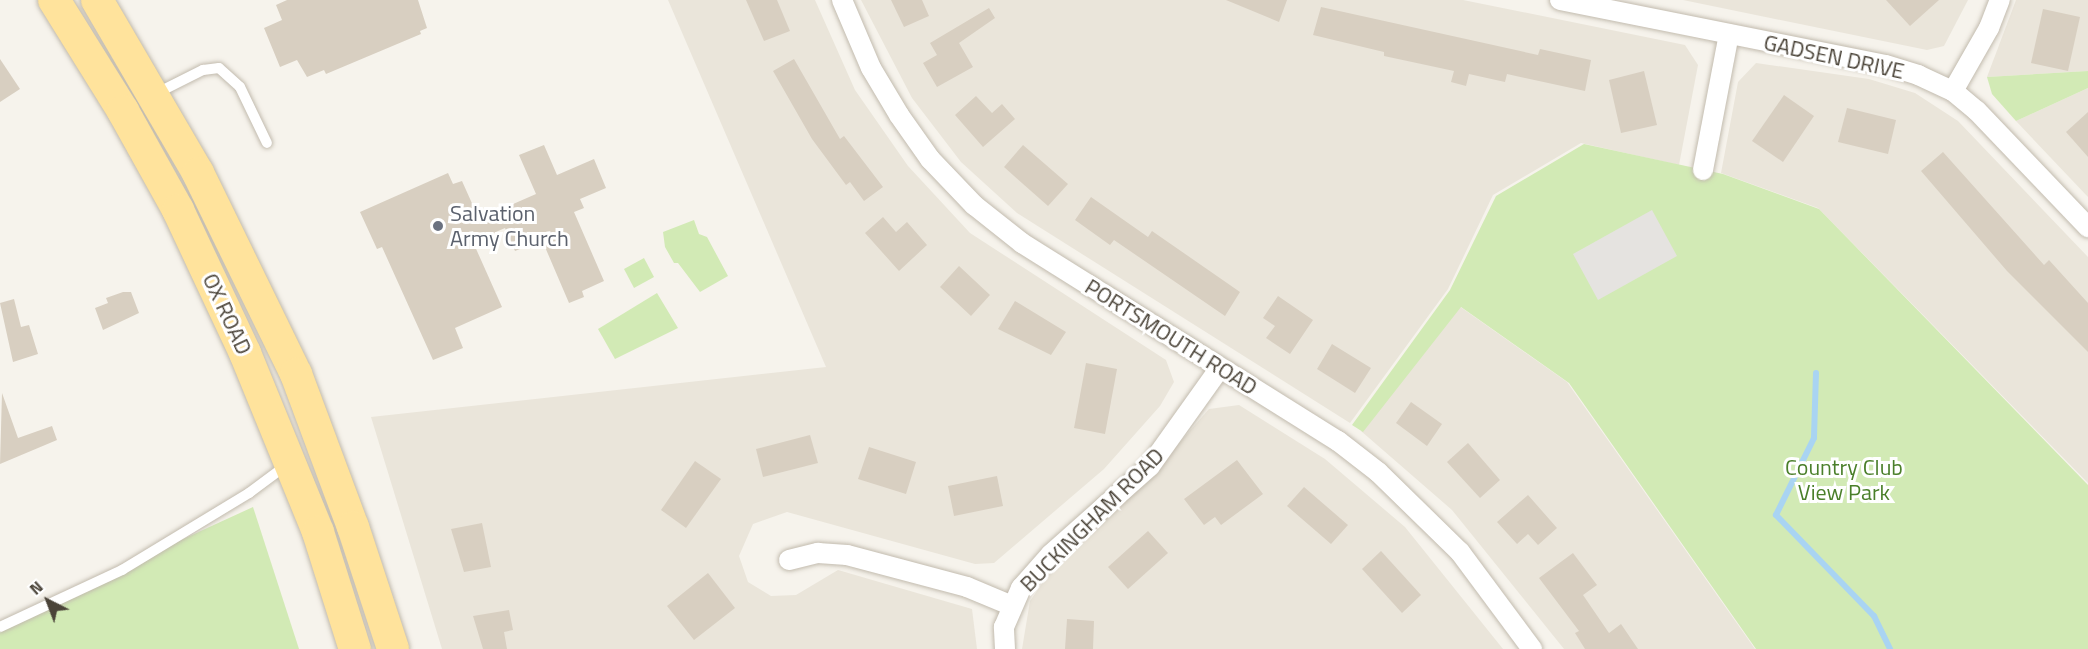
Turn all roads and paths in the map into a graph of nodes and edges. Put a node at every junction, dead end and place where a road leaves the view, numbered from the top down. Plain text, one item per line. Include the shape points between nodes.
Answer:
1 (54, 0) edge
2 (97, 0) edge
3 (842, 0) edge
4 (1560, 0) edge
5 (2000, 0) edge
6 (1729, 34) junction
7 (1953, 92) junction
8 (139, 102) junction
9 (267, 142) dead end
10 (1703, 170) dead end
11 (2088, 227) edge
12 (1220, 368) junction
13 (290, 462) junction
14 (789, 560) dead end
15 (1010, 605) junction
16 (0, 627) edge
17 (355, 649) edge
18 (393, 649) edge
19 (1005, 649) edge
20 (1532, 649) edge

1 - 8 main road, OX ROAD
2 - 8 main road, OX ROAD
3 - 12 street, PORTSMOUTH ROAD via 872,68 899,115 930,159 974,205 1022,243
4 - 6 street, GADSEN DRIVE
5 - 7 street
6 - 7 street, GADSEN DRIVE via 1886,65
6 - 10 street
7 - 11 street, GADSEN DRIVE via 1977,111
8 - 9 lane via 203,70 219,68 240,87
8 - 13 main road, OX ROAD via 178,210 245,353
8 - 18 main road, OX ROAD via 229,233 296,374
12 - 15 street, BUCKINGHAM ROAD via 1150,466 1051,554
12 - 20 street, PORTSMOUTH ROAD via 1338,441 1408,498 1460,552
13 - 16 lane via 249,493 132,565
13 - 17 main road, OX ROAD
14 - 15 street via 818,553 847,555 966,587
15 - 19 street, BUCKINGHAM ROAD via 1004,627

